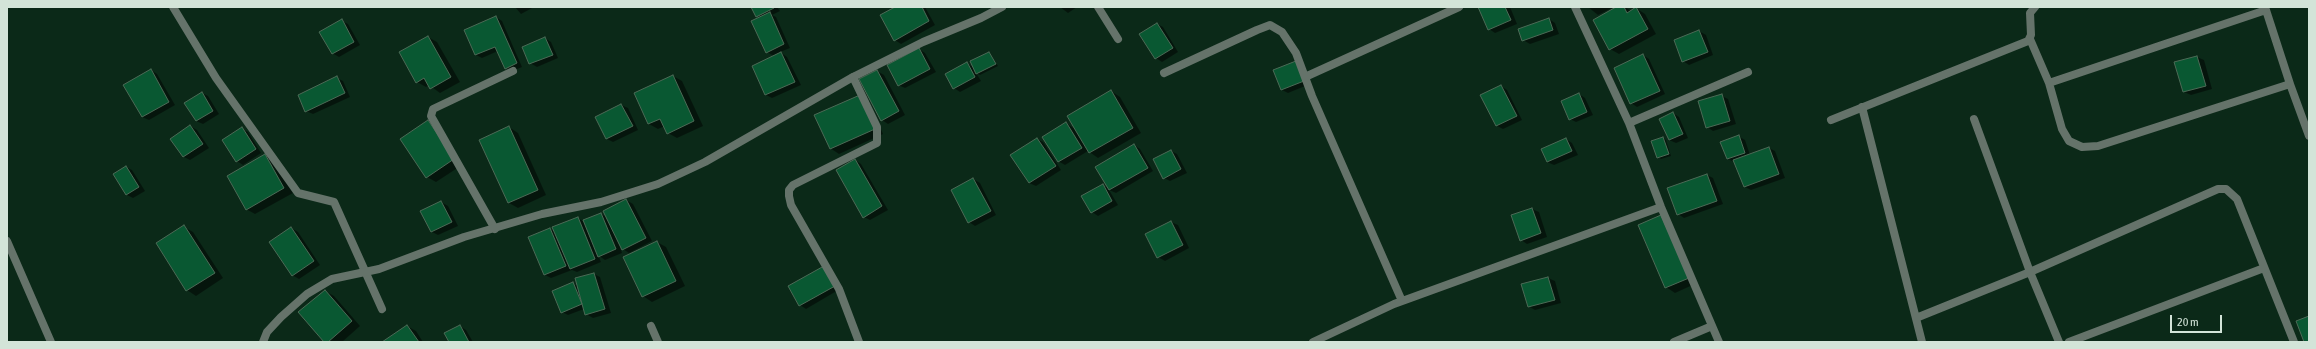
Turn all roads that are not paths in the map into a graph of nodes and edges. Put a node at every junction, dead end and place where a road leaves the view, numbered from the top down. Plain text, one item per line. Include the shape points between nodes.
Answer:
1 (173, 7) edge
2 (1002, 7) edge
3 (1098, 7) edge
4 (1459, 7) edge
5 (1575, 7) edge
6 (2036, 7) edge
7 (2266, 8) edge
8 (1118, 39) dead end
9 (2030, 39) junction
10 (512, 71) dead end
11 (1748, 72) dead end
12 (1164, 73) dead end
13 (853, 77) junction
14 (1305, 78) junction
15 (2049, 83) junction
16 (2290, 84) junction
17 (1862, 107) junction
18 (1974, 118) dead end
19 (1831, 120) dead end
20 (1629, 123) junction
21 (2309, 136) edge
22 (1661, 207) junction
23 (495, 229) junction
24 (7, 241) edge
25 (2264, 268) junction
26 (366, 272) junction
27 (2030, 272) junction
28 (1402, 301) junction
29 (382, 309) dead end
30 (1916, 318) junction
31 (651, 326) dead end
32 (1712, 326) junction
33 (51, 342) edge
34 (263, 342) edge
35 (658, 342) edge
36 (859, 342) edge
37 (1313, 342) edge
38 (1674, 342) edge
39 (1719, 342) edge
40 (1922, 342) edge
41 (2059, 342) edge
42 (2069, 342) edge
43 (2294, 342) edge

1 - 26 street via 216,78 298,193 334,202
2 - 13 street
3 - 8 street
4 - 14 street
5 - 20 street
6 - 9 street via 2030,13
7 - 15 street
7 - 16 street
9 - 15 street
9 - 17 street
10 - 23 street via 433,110 431,116
11 - 20 street
12 - 14 street via 1270,25 1282,32 1296,53
13 - 23 street via 705,162 658,184 607,201 564,208
13 - 36 street via 877,127 877,143 793,185 789,196 791,205 839,289
14 - 28 street
15 - 16 street via 2062,129 2069,141 2082,147 2098,146
16 - 21 street
17 - 19 street
17 - 30 street
18 - 27 street
20 - 22 street
22 - 28 street
22 - 32 street
23 - 26 street
24 - 33 street
25 - 27 street via 2236,199 2226,189 2218,189
25 - 42 street
25 - 43 street
26 - 29 street
26 - 34 street via 319,285 274,323
27 - 30 street
27 - 41 street
28 - 37 street
30 - 40 street
31 - 35 street
32 - 38 street
32 - 39 street

